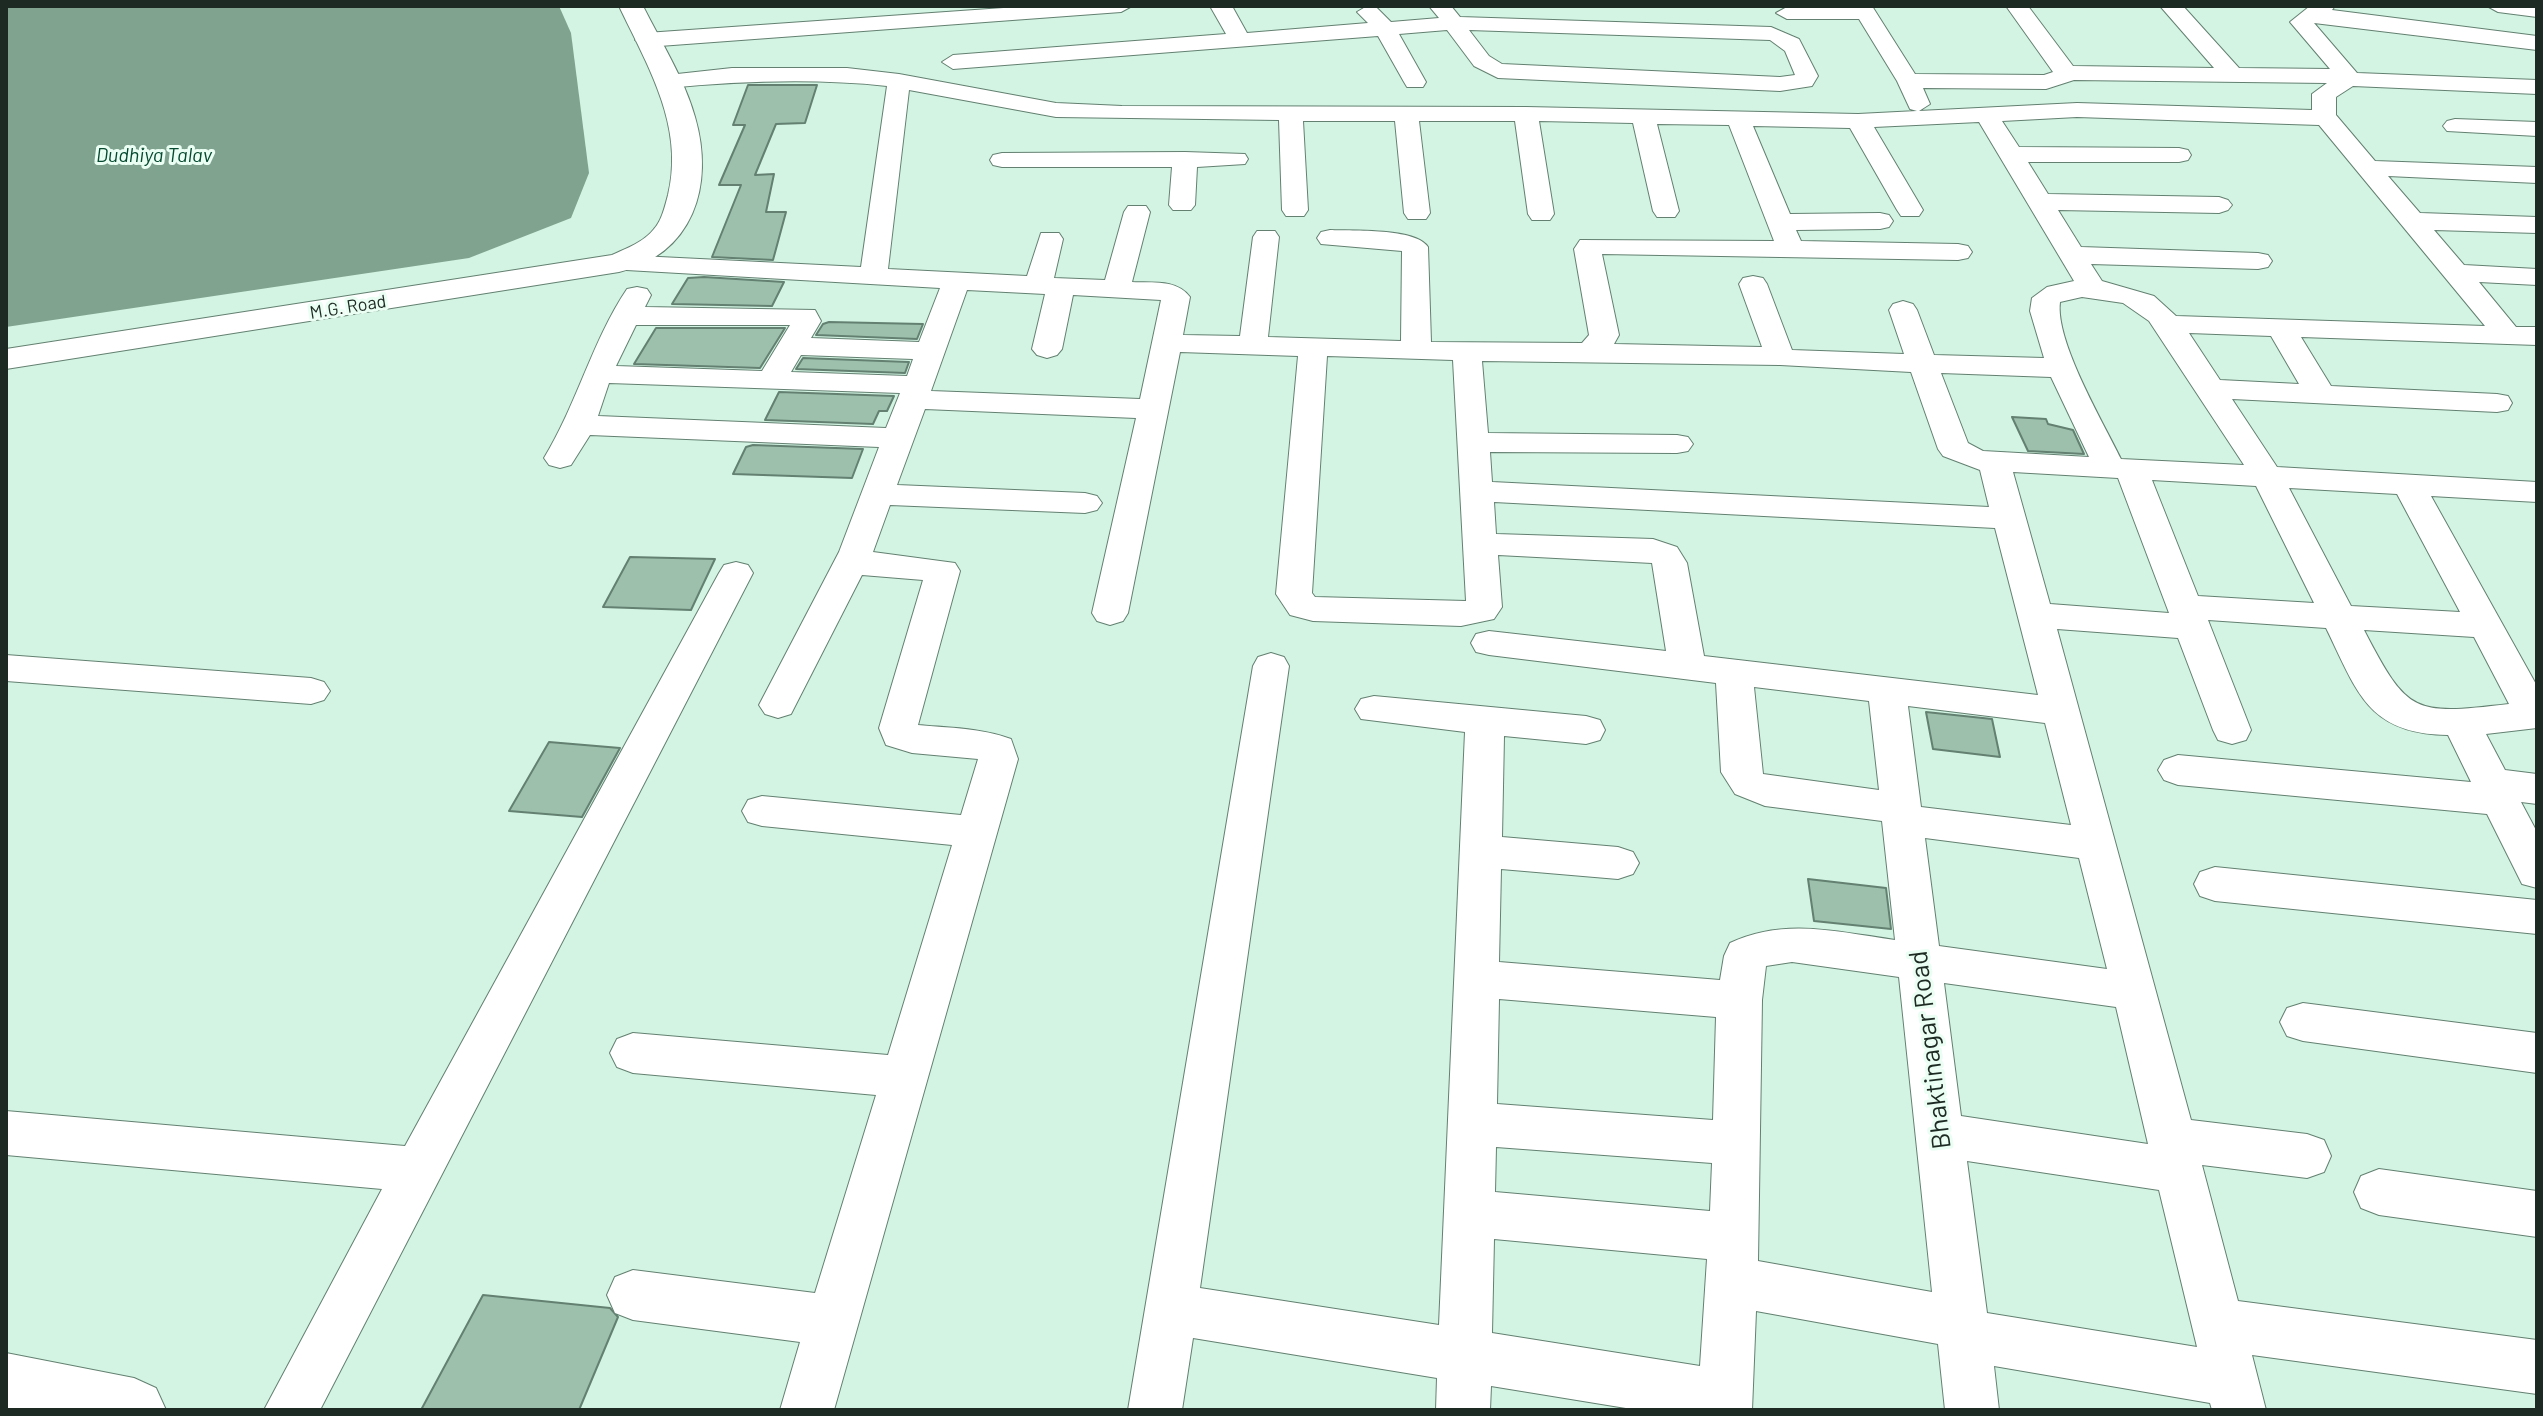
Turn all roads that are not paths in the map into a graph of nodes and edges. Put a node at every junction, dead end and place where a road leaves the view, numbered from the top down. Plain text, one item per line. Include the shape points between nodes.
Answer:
1 (631, 6) edge
2 (640, 6) edge
3 (1121, 6) edge
4 (1221, 6) edge
5 (1361, 6) edge
6 (2017, 6) edge
7 (2171, 6) edge
8 (2498, 6) edge
9 (1863, 9) edge
10 (2317, 10) edge
11 (2537, 11) edge
12 (939, 12) edge
13 (1787, 13) dead end
14 (1448, 14) edge
15 (2384, 15) edge
16 (2353, 19) junction
17 (1385, 28) junction
18 (1240, 39) junction
19 (646, 40) junction
20 (2362, 40) dead end
21 (2537, 43) edge
22 (953, 62) dead end
23 (2065, 73) junction
24 (2233, 75) junction
25 (2347, 78) junction
26 (667, 81) junction
27 (899, 81) junction
28 (1908, 81) junction
29 (1415, 82) dead end
30 (2537, 87) edge
31 (1291, 112) junction
32 (1122, 113) junction
33 (1406, 113) junction
34 (1526, 114) junction
35 (1987, 115) junction
36 (1643, 117) junction
37 (2326, 118) junction
38 (1738, 119) junction
39 (1925, 119) junction
40 (1858, 121) junction
41 (2455, 126) dead end
42 (2537, 129) edge
43 (2010, 154) junction
44 (2179, 155) dead end
45 (1185, 159) junction
46 (1236, 159) dead end
47 (1002, 160) dead end
48 (2368, 168) junction
49 (1114, 170) junction
50 (2537, 175) edge
51 (2040, 202) junction
52 (1182, 205) dead end
53 (2219, 205) dead end
54 (1295, 210) dead end
55 (1910, 210) dead end
56 (1666, 211) dead end
57 (1137, 212) dead end
58 (1417, 213) dead end
59 (1541, 214) dead end
60 (1880, 221) dead end
61 (2412, 221) junction
62 (1781, 222) junction
63 (675, 223) junction
64 (2537, 225) edge
65 (1266, 237) dead end
66 (1330, 238) dead end
67 (1050, 239) dead end
68 (1791, 249) junction
69 (1958, 252) dead end
70 (2072, 255) junction
71 (2258, 261) dead end
72 (619, 263) junction
73 (655, 263) junction
74 (2456, 273) junction
75 (874, 275) junction
76 (2537, 277) edge
77 (957, 280) junction
78 (1753, 284) dead end
79 (1050, 286) junction
80 (1116, 289) junction
81 (2093, 289) junction
82 (1903, 310) dead end
83 (625, 316) junction
84 (2168, 324) junction
85 (2281, 328) junction
86 (2523, 336) edge
87 (1167, 343) junction
88 (1253, 345) junction
89 (792, 346) junction
90 (1313, 346) junction
91 (6, 348) edge
92 (1047, 349) dead end
93 (929, 351) junction
94 (1416, 351) junction
95 (1467, 352) junction
96 (1588, 352) junction
97 (1780, 356) junction
98 (6, 359) edge
99 (1922, 363) junction
100 (2062, 368) junction
101 (597, 374) junction
102 (772, 379) junction
103 (2210, 389) junction
104 (914, 392) junction
105 (2321, 395) junction
106 (2497, 403) dead end
107 (1153, 409) junction
108 (580, 425) junction
109 (897, 438) junction
110 (1473, 442) junction
111 (1677, 444) dead end
112 (560, 458) dead end
113 (1994, 462) junction
114 (2122, 471) junction
115 (2268, 478) junction
116 (2409, 485) junction
117 (1477, 491) junction
118 (2537, 492) edge
119 (878, 494) junction
120 (1085, 503) dead end
121 (2009, 518) junction
122 (1480, 544) junction
123 (859, 546) junction
124 (736, 573) dead end
125 (1110, 613) dead end
126 (2035, 615) junction
127 (2188, 617) junction
128 (2338, 617) junction
129 (2486, 626) junction
130 (1489, 643) dead end
131 (1271, 666) dead end
132 (1687, 667) junction
133 (6, 668) edge
134 (1734, 672) junction
135 (1887, 690) junction
136 (311, 691) dead end
137 (778, 705) dead end
138 (1374, 709) dead end
139 (2061, 711) junction
140 (2536, 714) edge
141 (1485, 720) junction
142 (2460, 721) junction
143 (1586, 730) dead end
144 (2232, 730) dead end
145 (2178, 770) dead end
146 (2510, 791) edge
147 (762, 811) dead end
148 (1902, 814) junction
149 (976, 832) junction
150 (2097, 844) junction
151 (1480, 851) junction
152 (1618, 863) dead end
153 (2537, 872) edge
154 (2215, 884) dead end
155 (2537, 917) edge
156 (1919, 963) junction
157 (1475, 979) junction
158 (2135, 991) junction
159 (1739, 1000) junction
160 (2303, 1022) dead end
161 (633, 1053) dead end
162 (2537, 1053) edge
163 (905, 1077) junction
164 (1471, 1124) junction
165 (6, 1133) edge
166 (1940, 1135) junction
167 (1736, 1143) junction
168 (2176, 1155) junction
169 (2307, 1156) dead end
170 (419, 1170) junction
171 (2379, 1192) dead end
172 (1469, 1213) junction
173 (2537, 1214) edge
174 (1732, 1259) junction
175 (633, 1295) dead end
176 (1171, 1309) junction
177 (834, 1321) junction
178 (2217, 1324) junction
179 (1963, 1329) junction
180 (1465, 1355) junction
181 (2537, 1367) edge
182 (6, 1384) edge
183 (2235, 1395) edge
184 (1726, 1404) edge
185 (123, 1409) edge
186 (291, 1410) edge
187 (807, 1410) edge
188 (1155, 1410) edge
189 (1463, 1410) edge
190 (1972, 1410) edge

1 - 2 street
1 - 19 main road
3 - 12 street
4 - 18 street
5 - 17 street
6 - 23 street
7 - 24 street
8 - 11 street
9 - 13 street
9 - 28 street
10 - 16 street
10 - 25 street via 2301,22 2303,27
12 - 19 street
14 - 14 street via 1481,64 1498,71 1780,84 1807,76 1794,44 1771,34
14 - 17 street
15 - 16 street
15 - 21 street via 2458,43
16 - 20 street
17 - 18 street
17 - 29 street
18 - 22 street
19 - 26 main road
23 - 24 street
23 - 28 street via 2058,81 2046,82
24 - 25 street
25 - 30 street
25 - 37 street via 2324,94
26 - 27 street via 785,74
26 - 63 main road via 689,146
27 - 32 street via 1056,110
27 - 75 street
28 - 39 street
31 - 32 street
31 - 33 street
31 - 54 street
32 - 49 street
33 - 34 street
33 - 58 street
34 - 36 street
34 - 59 street
35 - 37 street via 2092,110
35 - 39 street
35 - 43 street
36 - 38 street
36 - 56 street
37 - 48 street
38 - 40 street
38 - 62 street
39 - 40 street
40 - 55 street
41 - 42 street
43 - 44 street
43 - 51 street
45 - 46 street
45 - 49 street
45 - 52 street
47 - 49 street
48 - 50 street
48 - 61 street
51 - 53 street
51 - 70 street
57 - 80 street
60 - 62 street
61 - 64 street
61 - 74 street
62 - 68 street
63 - 72 main road, M.G. Road via 648,252
63 - 91 main road via 643,244 586,261
65 - 88 street
66 - 94 street via 1415,247
67 - 79 street
68 - 69 street
68 - 96 street via 1590,246 1604,335
70 - 71 street
70 - 81 street
72 - 73 street
72 - 98 main road, M.G. Road
73 - 75 street
73 - 83 street
74 - 76 street
74 - 86 street
75 - 77 street
77 - 79 street
77 - 93 street
78 - 97 street
79 - 80 street
79 - 92 street
80 - 87 street via 1170,292 1176,297
81 - 84 street via 2148,303
81 - 100 street via 2057,291 2042,304
82 - 99 street
83 - 89 street via 805,316
83 - 101 street
84 - 85 street
84 - 103 street
85 - 86 street
85 - 105 street
87 - 88 street
87 - 107 street
88 - 90 street
89 - 93 street
89 - 102 street
90 - 94 street
90 - 122 street via 1296,601 1313,609 1481,611
93 - 104 street
94 - 95 street
95 - 96 street
95 - 110 street
96 - 97 street
97 - 99 street
99 - 100 street
99 - 113 street via 1954,449
100 - 114 street
101 - 102 street
101 - 108 street
102 - 104 street
103 - 105 street
103 - 115 street
104 - 107 street
104 - 109 street
105 - 106 street
107 - 125 street
108 - 109 street
108 - 112 street
109 - 119 street
110 - 111 street
110 - 117 street
113 - 114 street
113 - 121 street
114 - 115 street
114 - 127 street
115 - 116 street
115 - 128 street
116 - 118 street
116 - 129 street
117 - 121 street
117 - 122 street
119 - 120 street
119 - 123 street
121 - 126 street
122 - 132 street via 1653,550 1665,555
123 - 137 street
123 - 149 street via 856,552 863,564 943,571 898,728 900,735 912,739 997,749
124 - 170 street
126 - 127 street
126 - 139 street
127 - 128 street
127 - 144 street
128 - 129 street
128 - 142 street via 2391,708 2409,717
129 - 140 street
130 - 132 street
131 - 176 street
132 - 134 street
133 - 136 street
134 - 135 street
134 - 148 street via 1741,772 1749,784
135 - 139 street
135 - 148 street, Bhaktinagar Road
138 - 141 street
139 - 150 street
140 - 142 street
141 - 143 street
141 - 151 street
142 - 146 street
145 - 146 street
146 - 153 street
147 - 149 street
148 - 150 street
148 - 156 street, Bhaktinagar Road
149 - 163 street
150 - 158 street
151 - 152 street
151 - 157 street
154 - 155 street
156 - 158 street
156 - 159 street via 1792,944 1760,949 1746,956
156 - 166 street, Bhaktinagar Road
157 - 159 street
157 - 164 street
158 - 168 street
159 - 167 street
160 - 162 street
161 - 163 street
163 - 177 street
164 - 167 street
164 - 172 street
165 - 170 street
166 - 168 street
166 - 179 street, Bhaktinagar Road
167 - 174 street
168 - 169 street
168 - 178 street
170 - 186 street
171 - 173 street
172 - 174 street
172 - 180 street
174 - 179 street
174 - 184 street
175 - 177 street
176 - 180 street
176 - 188 street
177 - 187 street
178 - 181 street
178 - 183 street
179 - 183 street
179 - 190 street, Bhaktinagar Road
180 - 184 street
180 - 189 street
182 - 185 main road

